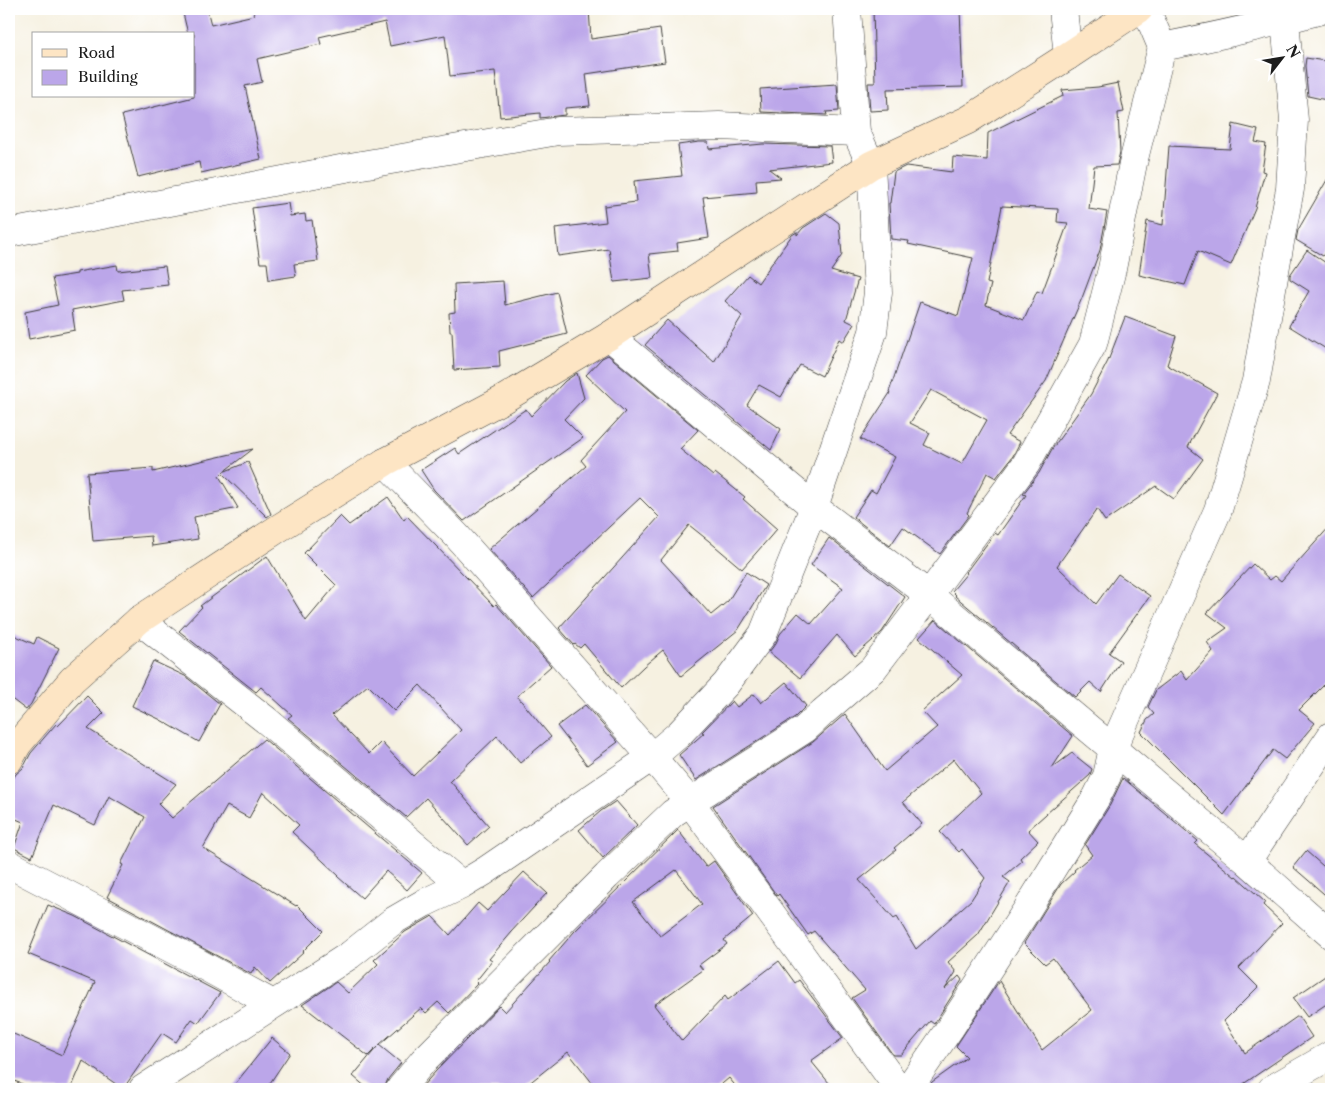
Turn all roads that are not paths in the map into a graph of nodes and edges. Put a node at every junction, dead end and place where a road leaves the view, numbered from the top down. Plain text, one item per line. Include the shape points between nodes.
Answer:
1 (848, 9) edge
2 (1064, 9) edge
3 (1138, 9) edge
4 (1146, 9) edge
5 (1325, 9) edge
6 (1285, 20) junction
7 (1162, 47) junction
8 (1068, 56) junction
9 (856, 132) junction
10 (871, 165) junction
11 (9, 233) edge
12 (609, 336) junction
13 (385, 462) junction
14 (814, 507) junction
15 (929, 595) junction
16 (138, 620) junction
17 (1331, 736) edge
18 (1113, 748) junction
19 (652, 757) junction
20 (9, 760) edge
21 (690, 802) junction
22 (1247, 861) junction
23 (9, 864) edge
24 (462, 885) junction
25 (1331, 935) edge
26 (273, 1004) junction
27 (1331, 1055) edge
28 (143, 1089) edge
29 (400, 1089) edge
30 (899, 1089) edge
31 (908, 1089) edge
32 (1272, 1089) edge

1 - 9 street
2 - 8 street
3 - 8 street
4 - 7 street
5 - 6 street
6 - 7 street
6 - 18 street via 1294,120 1290,189 1256,381 1218,510
7 - 15 street via 1093,344 1026,464
8 - 10 street via 968,120
9 - 10 street
9 - 11 street via 719,126 558,131
10 - 12 street
10 - 14 street via 878,292 873,332
12 - 13 street via 502,400
12 - 14 street
13 - 16 street
13 - 19 street via 456,536
14 - 15 street
14 - 19 street via 762,634 726,684 679,734
15 - 18 street
15 - 21 street via 873,668 806,729
16 - 20 street via 72,680 18,744
16 - 24 street via 266,720
17 - 22 street
18 - 22 street
18 - 31 street via 1107,776 1096,798 1026,911
19 - 21 street
19 - 24 street
21 - 29 street via 607,876 424,1060
21 - 30 street
22 - 25 street
23 - 26 street
24 - 26 street via 424,902 393,921 350,955
26 - 28 street
27 - 32 street

